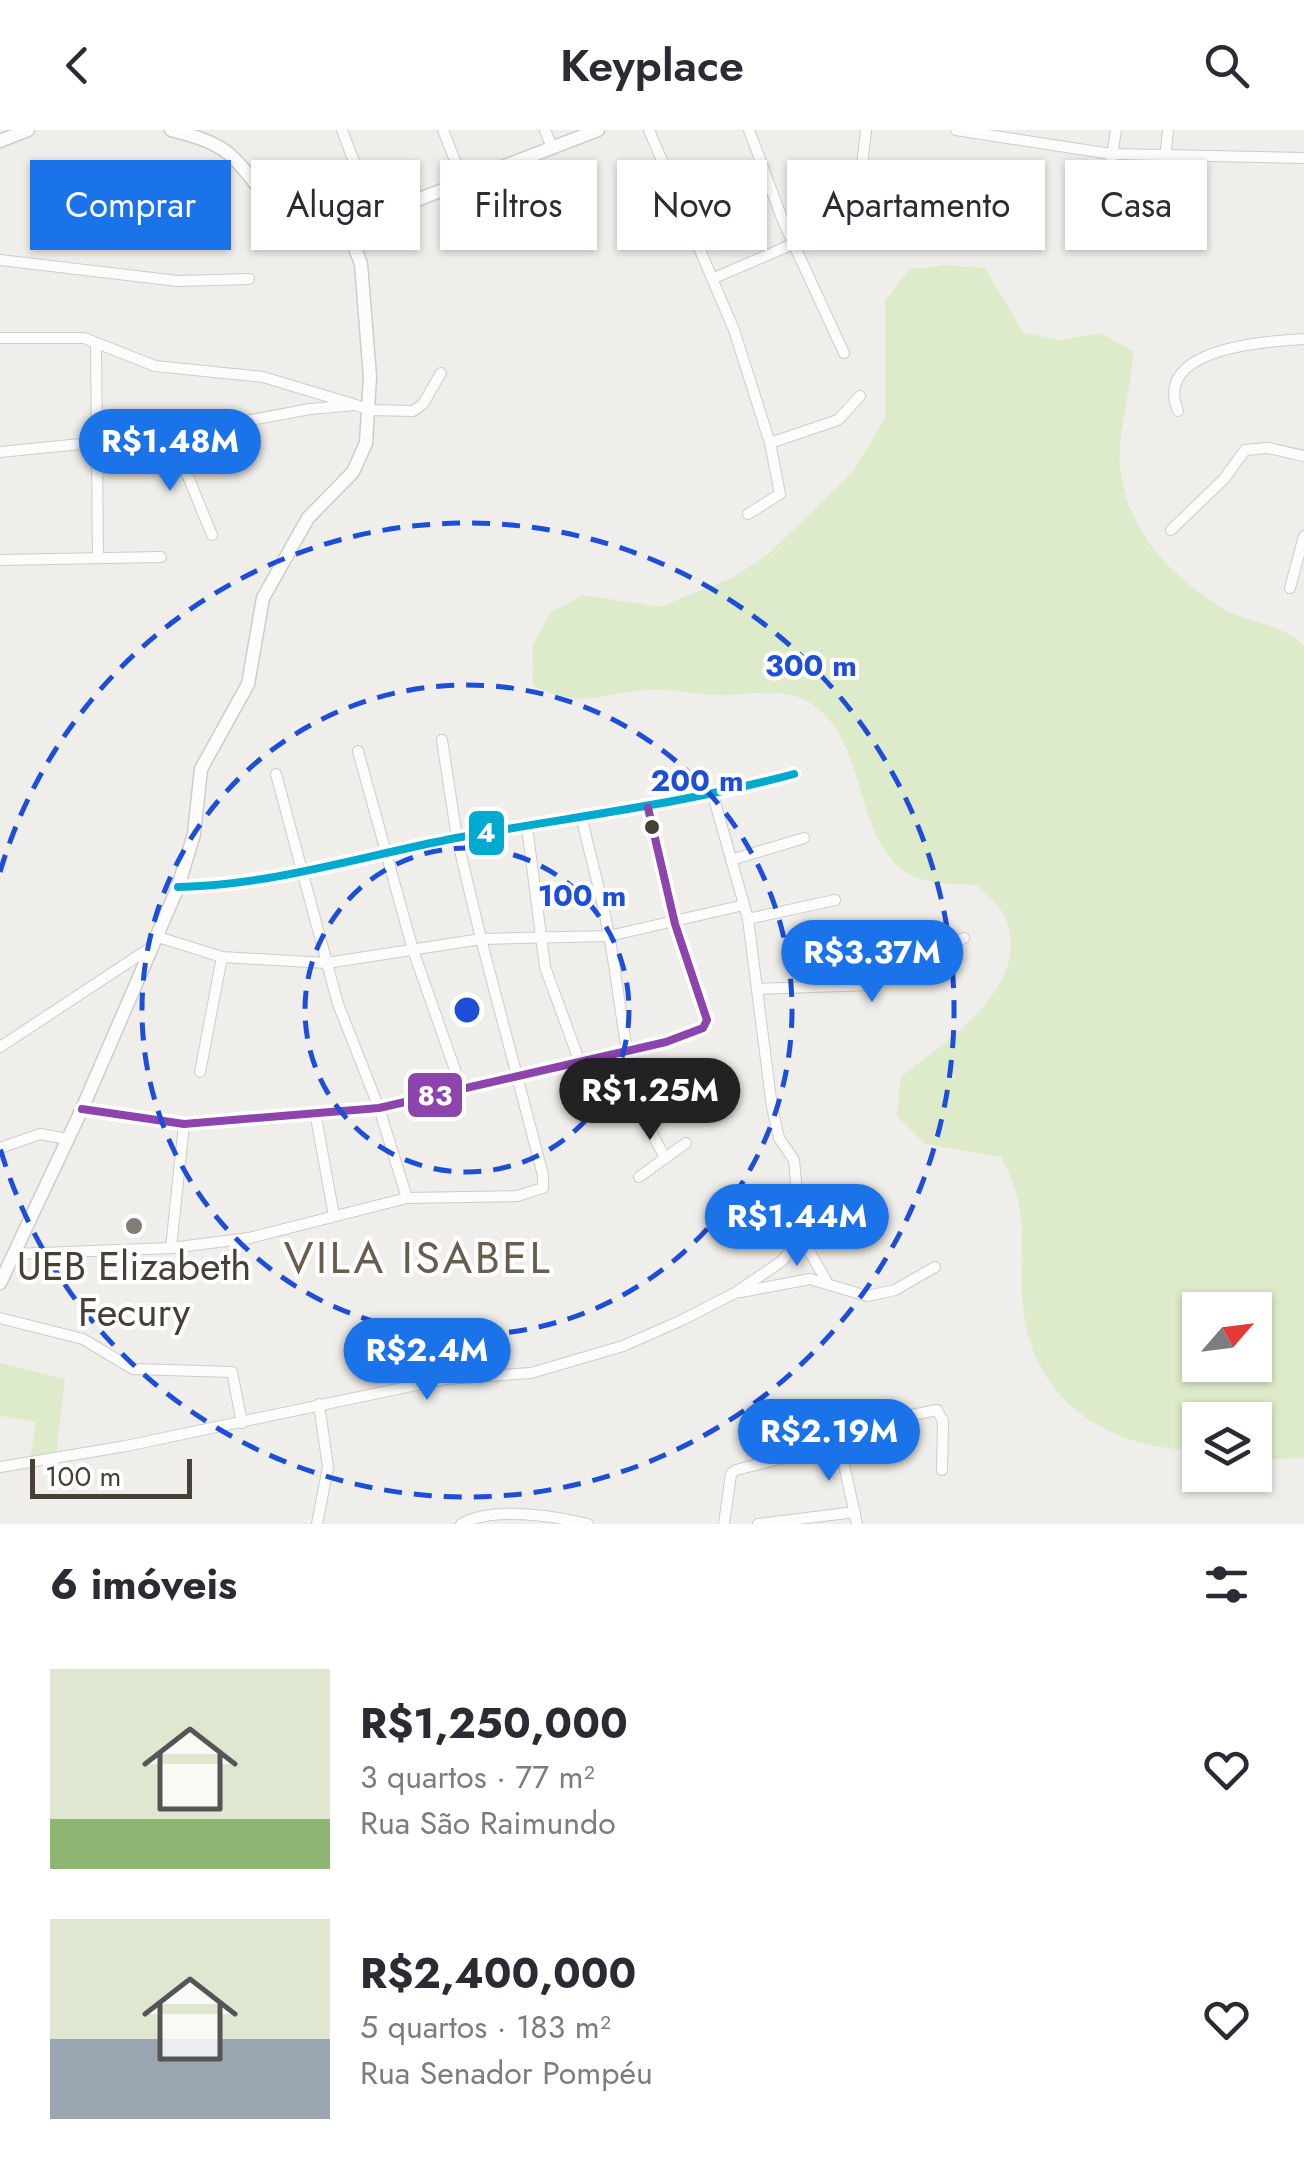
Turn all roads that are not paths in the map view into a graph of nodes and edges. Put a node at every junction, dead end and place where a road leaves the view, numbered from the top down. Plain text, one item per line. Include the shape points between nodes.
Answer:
1 (28, 130) edge
2 (171, 130) edge
3 (342, 130) edge
4 (443, 130) edge
5 (545, 130) edge
6 (598, 130) edge
7 (649, 130) edge
8 (749, 130) edge
9 (866, 130) edge
10 (956, 130) edge
11 (1116, 130) edge
12 (1168, 130) edge
13 (0, 140) edge
14 (552, 148) junction
15 (1111, 154) junction
16 (1165, 158) junction
17 (1304, 158) edge
18 (353, 160) edge
19 (454, 160) edge
20 (519, 160) edge
21 (863, 160) edge
22 (1111, 160) edge
23 (251, 182) edge
24 (787, 228) edge
25 (787, 246) edge
26 (356, 250) edge
27 (796, 250) edge
28 (0, 260) edge
29 (714, 278) junction
30 (248, 279) dead end
31 (0, 338) edge
32 (1304, 338) edge
33 (96, 346) junction
34 (844, 354) dead end
35 (441, 373) dead end
36 (860, 396) dead end
37 (362, 407) junction
38 (1178, 412) dead end
39 (171, 434) junction
40 (94, 442) junction
41 (770, 443) junction
42 (0, 452) edge
43 (1304, 456) edge
44 (748, 514) dead end
45 (1172, 530) dead end
46 (212, 534) dead end
47 (1304, 536) edge
48 (160, 557) dead end
49 (98, 558) junction
50 (0, 560) edge
51 (1290, 588) dead end
52 (442, 740) dead end
53 (358, 751) dead end
54 (276, 774) dead end
55 (794, 774) dead end
56 (712, 796) junction
57 (648, 808) junction
58 (582, 819) junction
59 (527, 828) junction
60 (457, 838) junction
61 (804, 838) dead end
62 (383, 854) junction
63 (731, 860) junction
64 (306, 872) junction
65 (178, 887) junction
66 (835, 900) dead end
67 (744, 905) junction
68 (748, 918) junction
69 (675, 924) junction
70 (539, 936) junction
71 (610, 936) junction
72 (964, 938) dead end
73 (481, 939) junction
74 (153, 942) junction
75 (412, 950) junction
76 (222, 957) junction
77 (327, 963) junction
78 (758, 990) junction
79 (0, 1047) edge
80 (628, 1050) junction
81 (579, 1060) junction
82 (200, 1072) dead end
83 (518, 1076) junction
84 (461, 1087) junction
85 (379, 1108) junction
86 (82, 1110) junction
87 (316, 1112) junction
88 (184, 1124) junction
89 (67, 1139) junction
90 (686, 1142) dead end
91 (0, 1148) edge
92 (665, 1157) junction
93 (639, 1176) dead end
94 (407, 1198) junction
95 (334, 1216) junction
96 (802, 1237) junction
97 (171, 1248) junction
98 (14, 1254) junction
99 (935, 1267) dead end
100 (828, 1282) junction
101 (0, 1283) edge
102 (735, 1293) junction
103 (0, 1318) edge
104 (319, 1404) junction
105 (242, 1423) junction
106 (838, 1437) junction
107 (0, 1466) edge
108 (942, 1470) dead end
109 (856, 1518) edge
110 (582, 1523) edge
111 (316, 1524) edge
112 (461, 1524) edge
113 (724, 1524) edge
114 (758, 1524) edge

1 - 13 street
2 - 23 street via 222,149
3 - 18 street
4 - 19 street
5 - 14 street
6 - 14 street
7 - 29 street
8 - 24 street
9 - 21 street
10 - 15 street
11 - 15 street
12 - 16 street
14 - 20 street
15 - 16 street
15 - 22 street
16 - 17 street
25 - 29 street
26 - 37 street
27 - 34 street
28 - 30 street via 178,281
29 - 41 street
31 - 33 street via 74,337
32 - 38 street via 1231,346 1203,358 1176,382
33 - 37 street via 192,373 264,377
33 - 40 street
35 - 37 street via 413,411
36 - 41 street via 838,420
37 - 39 street
37 - 65 street via 366,443 357,465 308,518 263,598 248,684 201,769 194,834
39 - 40 street
39 - 46 street
40 - 42 street
40 - 49 street
41 - 44 street via 780,494
43 - 45 street via 1245,450
47 - 51 street
48 - 49 street
49 - 50 street
52 - 60 street
53 - 62 street
54 - 64 street
55 - 56 street
56 - 57 street
56 - 63 street
57 - 58 street
57 - 69 street
58 - 59 street
58 - 71 street
59 - 60 street
59 - 70 street
60 - 62 street
60 - 73 street
61 - 63 street
62 - 64 street
62 - 75 street
63 - 67 street
64 - 65 street
64 - 77 street
65 - 74 street
66 - 68 street
67 - 68 street
67 - 69 street
68 - 78 street
69 - 71 street
69 - 80 street via 707,1020 696,1032
70 - 71 street
70 - 73 street
70 - 81 street
71 - 80 street
72 - 78 street via 871,984
73 - 75 street
73 - 83 street
74 - 76 street
74 - 79 street
74 - 86 street
75 - 77 street
75 - 84 street
76 - 77 street
76 - 82 street
77 - 85 street
78 - 96 street via 772,1107 779,1138 794,1160
80 - 81 street
80 - 92 street via 642,1117
81 - 83 street
83 - 84 street
83 - 94 street via 543,1188 530,1194
84 - 85 street
85 - 87 street
85 - 94 street
86 - 88 street
86 - 89 street
87 - 88 street
87 - 95 street
88 - 97 street
89 - 91 street via 40,1134
89 - 98 street
90 - 92 street
92 - 93 street
94 - 95 street
95 - 97 street via 249,1238
96 - 100 street
96 - 102 street via 791,1254
97 - 98 street
98 - 101 street
99 - 100 street via 878,1294 855,1295
100 - 102 street via 796,1280
102 - 104 street via 624,1346 532,1373 445,1379
103 - 105 street via 83,1339 133,1369 232,1372
104 - 105 street
104 - 111 street via 328,1466
105 - 107 street
106 - 108 street via 857,1426 937,1410 943,1421
106 - 109 street
106 - 113 street via 823,1448 736,1470
109 - 114 street
110 - 112 street via 476,1516

